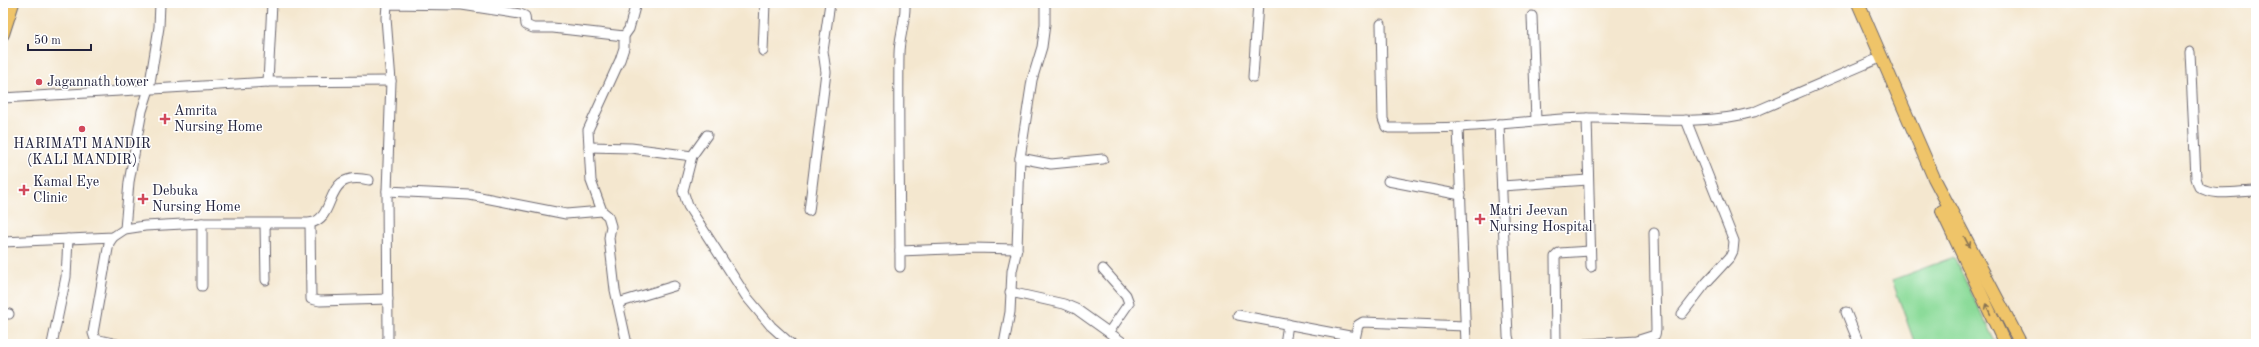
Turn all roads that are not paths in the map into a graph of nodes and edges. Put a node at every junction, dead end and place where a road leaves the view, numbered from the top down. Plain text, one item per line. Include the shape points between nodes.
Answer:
1 (13, 3) edge
2 (160, 3) edge
3 (272, 3) edge
4 (387, 3) edge
5 (636, 3) edge
6 (765, 3) edge
7 (830, 3) edge
8 (905, 3) edge
9 (1045, 3) edge
10 (1258, 3) edge
11 (1851, 3) edge
12 (1858, 3) edge
13 (1532, 16) dead end
14 (1381, 24) dead end
15 (3, 34) edge
16 (624, 36) junction
17 (763, 51) dead end
18 (2190, 52) dead end
19 (1879, 59) junction
20 (1253, 77) dead end
21 (390, 81) junction
22 (268, 82) junction
23 (149, 89) junction
24 (3, 98) edge
25 (1587, 118) junction
26 (1536, 120) junction
27 (1686, 120) junction
28 (1499, 124) junction
29 (1458, 127) junction
30 (707, 136) dead end
31 (589, 147) junction
32 (692, 156) junction
33 (1020, 158) junction
34 (1104, 159) dead end
35 (369, 180) dead end
36 (1588, 180) junction
37 (1388, 181) dead end
38 (1502, 186) junction
39 (387, 191) junction
40 (2256, 191) edge
41 (1460, 195) junction
42 (602, 211) junction
43 (809, 211) dead end
44 (202, 223) junction
45 (310, 223) junction
46 (265, 224) junction
47 (125, 229) junction
48 (1654, 233) dead end
49 (113, 237) junction
50 (68, 239) junction
51 (3, 242) edge
52 (1017, 249) junction
53 (900, 251) junction
54 (1590, 251) junction
55 (900, 267) dead end
56 (1591, 267) dead end
57 (1103, 269) dead end
58 (266, 280) dead end
59 (202, 286) dead end
60 (674, 286) dead end
61 (1010, 292) junction
62 (388, 299) junction
63 (618, 303) junction
64 (1846, 312) dead end
65 (1682, 314) dead end
66 (1238, 316) dead end
67 (1288, 324) junction
68 (1465, 326) junction
69 (1109, 332) junction
70 (1354, 340) edge
71 (52, 344) edge
72 (117, 344) edge
73 (386, 344) edge
74 (627, 344) edge
75 (791, 344) edge
76 (1004, 344) edge
77 (1125, 344) edge
78 (1285, 344) edge
79 (1466, 344) edge
80 (1510, 344) edge
81 (1556, 344) edge
82 (1586, 344) edge
83 (1859, 344) edge
84 (2005, 344) edge
85 (2021, 344) edge

1 - 15 main road
2 - 23 street via 159,27
3 - 22 street
4 - 16 street via 462,6 520,14 526,16 526,25 533,28
4 - 21 street
5 - 16 street
6 - 17 street
7 - 43 street via 823,51 826,72
8 - 53 street via 906,13 899,53
9 - 33 street via 1042,47 1032,80
10 - 20 street
11 - 19 main road
12 - 19 main road
13 - 26 street
14 - 29 street via 1386,127
16 - 31 street via 620,60 588,130
18 - 40 street via 2196,178 2199,187 2214,192
19 - 27 street via 1754,112 1733,117
84 -> 19 main road via 1928,180
19 -> 85 main road via 1934,178
21 - 22 street
21 - 39 street
22 - 23 street
23 - 24 street
23 - 47 street via 142,111 129,182
25 - 26 street
25 - 27 street
25 - 36 street
26 - 28 street
27 - 65 street via 1734,241 1730,257
28 - 29 street
28 - 38 street
29 - 41 street
30 - 32 street
31 - 32 street via 631,148
31 - 42 street via 591,181
32 - 75 street via 684,191 688,206 746,296
33 - 34 street via 1051,164
33 - 52 street
35 - 45 street via 358,178 342,181 332,194 323,216
36 - 38 street
36 - 54 street
37 - 41 street
38 - 80 street
39 - 42 street via 470,195 566,214
39 - 62 street
41 - 68 street
42 - 63 street via 608,216 611,226 609,238
44 - 46 street
44 - 47 street
44 - 59 street
45 - 46 street
45 - 62 street via 311,299
46 - 58 street
47 - 49 street
48 - 82 street via 1654,336 1636,341
49 - 50 street
49 - 72 street via 109,243 93,333 95,339
50 - 51 street
50 - 71 street via 66,277
52 - 53 street
52 - 61 street
53 - 55 street
54 - 56 street
54 - 81 street via 1559,253 1555,257
57 - 69 street via 1129,302
60 - 63 street
61 - 69 street via 1076,308
61 - 76 street via 1010,312
62 - 73 street
63 - 74 street
64 - 83 street
66 - 67 street
67 - 70 street
67 - 78 street
68 - 70 street via 1363,322 1358,325
68 - 79 street
69 - 77 street

